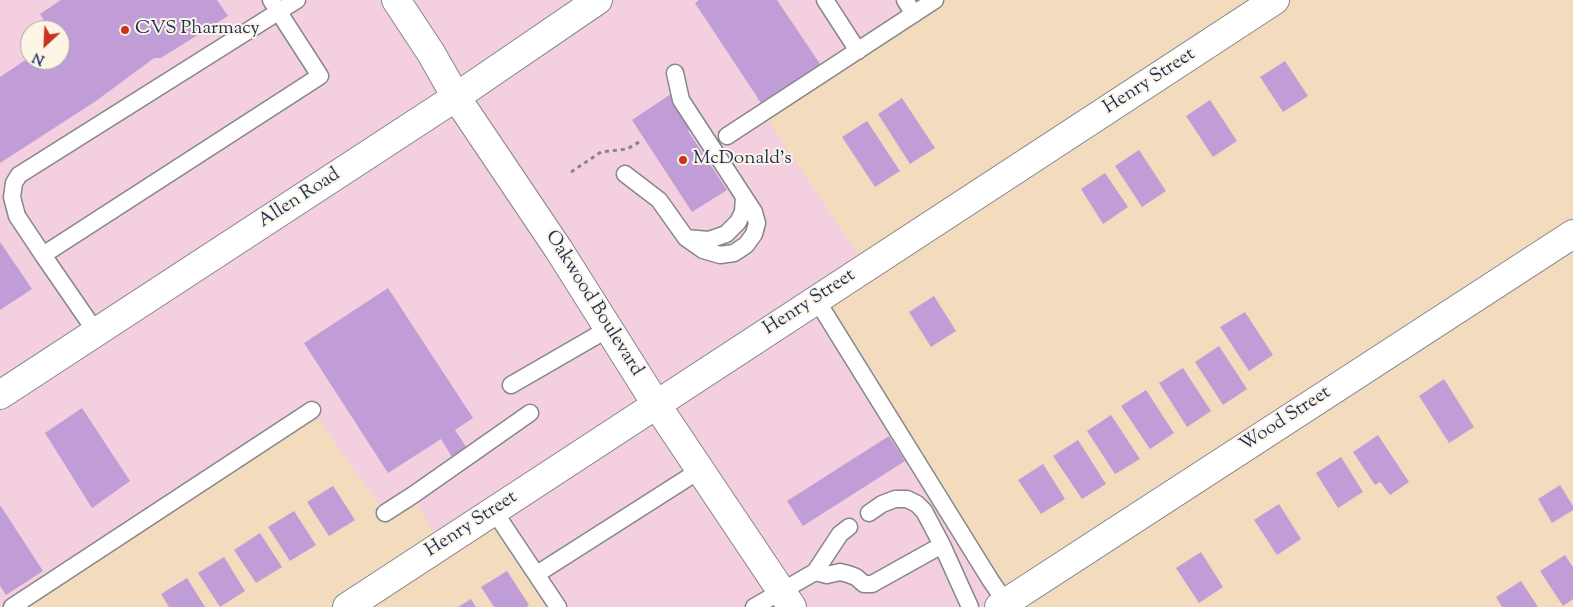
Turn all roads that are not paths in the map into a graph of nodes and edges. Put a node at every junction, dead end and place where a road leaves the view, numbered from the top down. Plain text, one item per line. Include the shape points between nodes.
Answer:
1 (298, 0) edge
2 (396, 0) edge
3 (598, 0) edge
4 (825, 0) edge
5 (905, 0) edge
6 (935, 0) edge
7 (1275, 0) edge
8 (274, 6) edge
9 (914, 14) junction
10 (858, 51) junction
11 (675, 73) dead end
12 (456, 97) junction
13 (727, 136) dead end
14 (625, 174) dead end
15 (1573, 234) edge
16 (43, 255) junction
17 (816, 300) junction
18 (608, 329) junction
19 (96, 332) junction
20 (511, 385) dead end
21 (0, 395) edge
22 (656, 404) junction
23 (312, 410) dead end
24 (530, 413) dead end
25 (700, 470) junction
26 (494, 511) junction
27 (385, 513) dead end
28 (869, 513) dead end
29 (849, 527) dead end
30 (942, 545) junction
31 (815, 572) junction
32 (536, 574) junction
33 (786, 599) edge
34 (1005, 606) edge
35 (12, 607) edge
36 (347, 607) edge
37 (558, 607) edge
38 (754, 607) edge
39 (970, 607) edge

1 - 8 lane
2 - 12 street, Oakwood Boulevard
3 - 12 street, Allen Road
4 - 10 lane
5 - 9 lane
6 - 9 lane
7 - 17 street, Henry Street
8 - 16 lane via 19,176 14,183 12,197 17,216
8 - 16 lane via 320,76
9 - 10 lane
10 - 13 lane
11 - 14 lane via 681,100 744,197 741,217 726,234 709,240 686,238 660,200
12 - 18 street, Oakwood Boulevard
12 - 19 street, Allen Road
15 - 34 street, Wood Street
16 - 19 lane
17 - 22 street, Henry Street
17 - 34 lane
18 - 20 lane
18 - 22 street, Oakwood Boulevard
19 - 21 street, Allen Road
22 - 25 street, Oakwood Boulevard
22 - 26 street, Henry Street
23 - 35 lane
24 - 27 lane
25 - 32 lane
25 - 33 street, Oakwood Boulevard
26 - 32 lane
26 - 36 street, Henry Street
28 - 30 lane via 894,499 908,499 924,511
29 - 31 lane via 840,534
30 - 31 lane via 872,584 864,584 856,577 840,572 827,575
30 - 39 lane
31 - 33 lane
32 - 37 lane
33 - 38 lane

